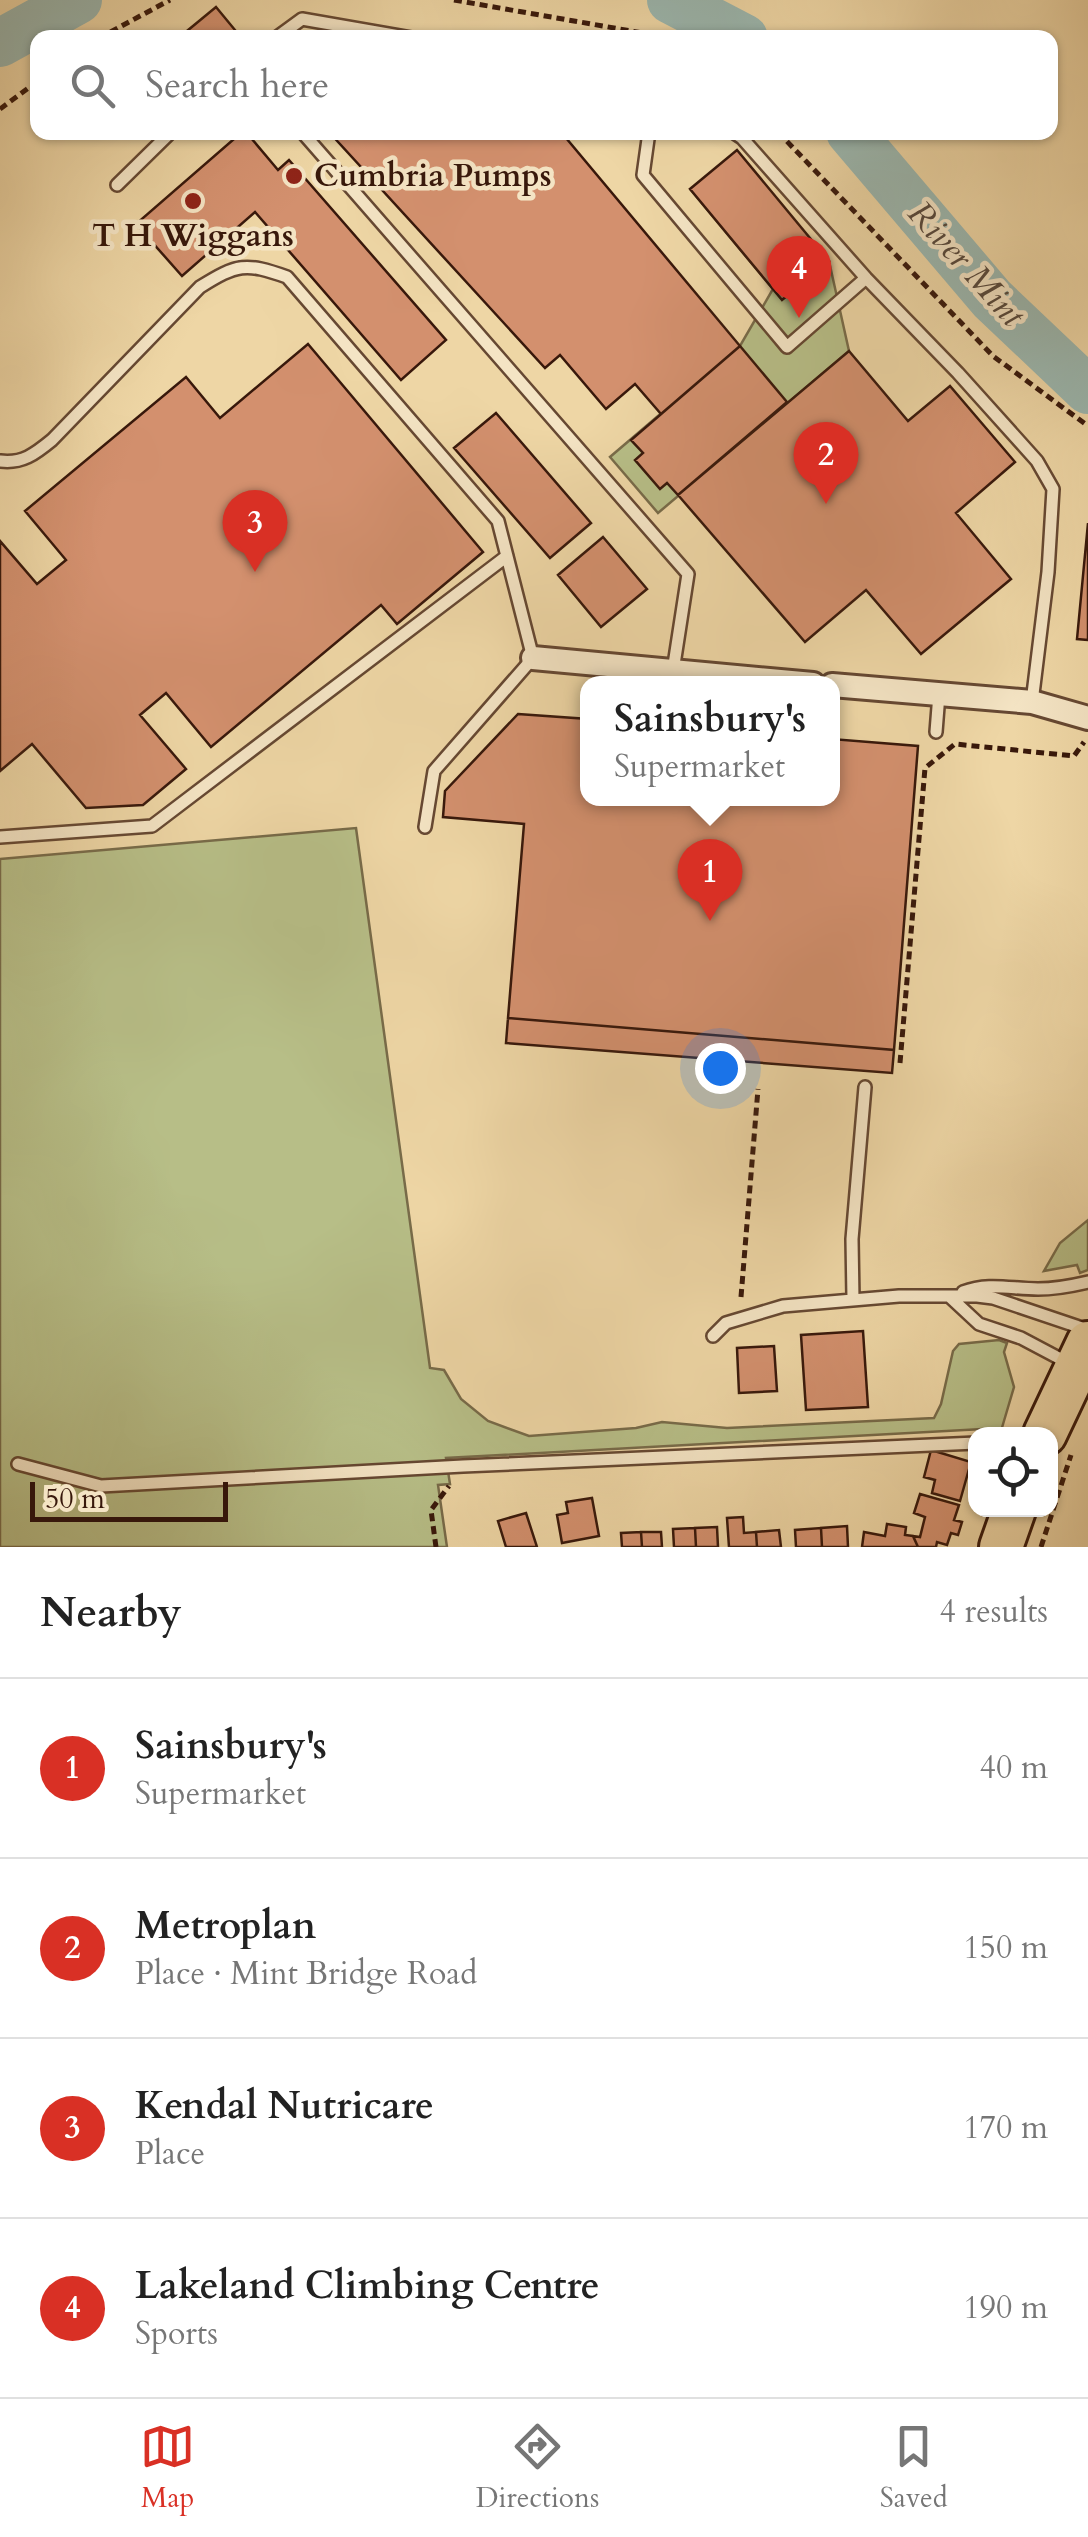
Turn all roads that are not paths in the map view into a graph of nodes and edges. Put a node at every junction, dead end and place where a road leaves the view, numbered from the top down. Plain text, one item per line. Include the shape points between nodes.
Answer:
1 (287, 30) edge
2 (365, 30) edge
3 (163, 140) edge
4 (309, 140) edge
5 (649, 140) edge
6 (744, 140) edge
7 (118, 185) dead end
8 (866, 278) junction
9 (0, 461) edge
10 (507, 556) junction
11 (533, 658) junction
12 (674, 671) junction
13 (727, 676) edge
14 (840, 686) edge
15 (939, 694) junction
16 (1032, 702) junction
17 (1088, 718) edge
18 (936, 732) dead end
19 (425, 827) dead end
20 (0, 837) edge
21 (865, 1088) dead end
22 (1088, 1282) edge
23 (950, 1297) junction
24 (853, 1299) junction
25 (713, 1336) dead end
26 (1084, 1347) edge
27 (968, 1443) edge
28 (1058, 1445) edge
29 (18, 1464) dead end
30 (1012, 1517) edge
31 (1002, 1547) edge

1 - 2 lane via 302,19
3 - 7 lane
4 - 12 lane via 688,574
5 - 8 lane via 643,175 787,347
6 - 8 lane
8 - 16 lane via 1037,461 1053,489
9 - 10 lane via 29,458 52,440 200,287 228,270 259,267 287,277 498,521
10 - 11 lane
10 - 20 lane via 152,826
11 - 12 street
11 - 19 lane via 434,771
12 - 13 street
14 - 15 street
15 - 16 street
15 - 18 lane
16 - 17 street
21 - 24 lane
22 - 23 lane via 1042,1290 977,1286
23 - 24 lane
23 - 26 lane via 994,1298
23 - 26 lane via 979,1324
24 - 25 lane via 764,1311 726,1323
26 - 28 highway
27 - 29 lane via 101,1486
30 - 31 highway

